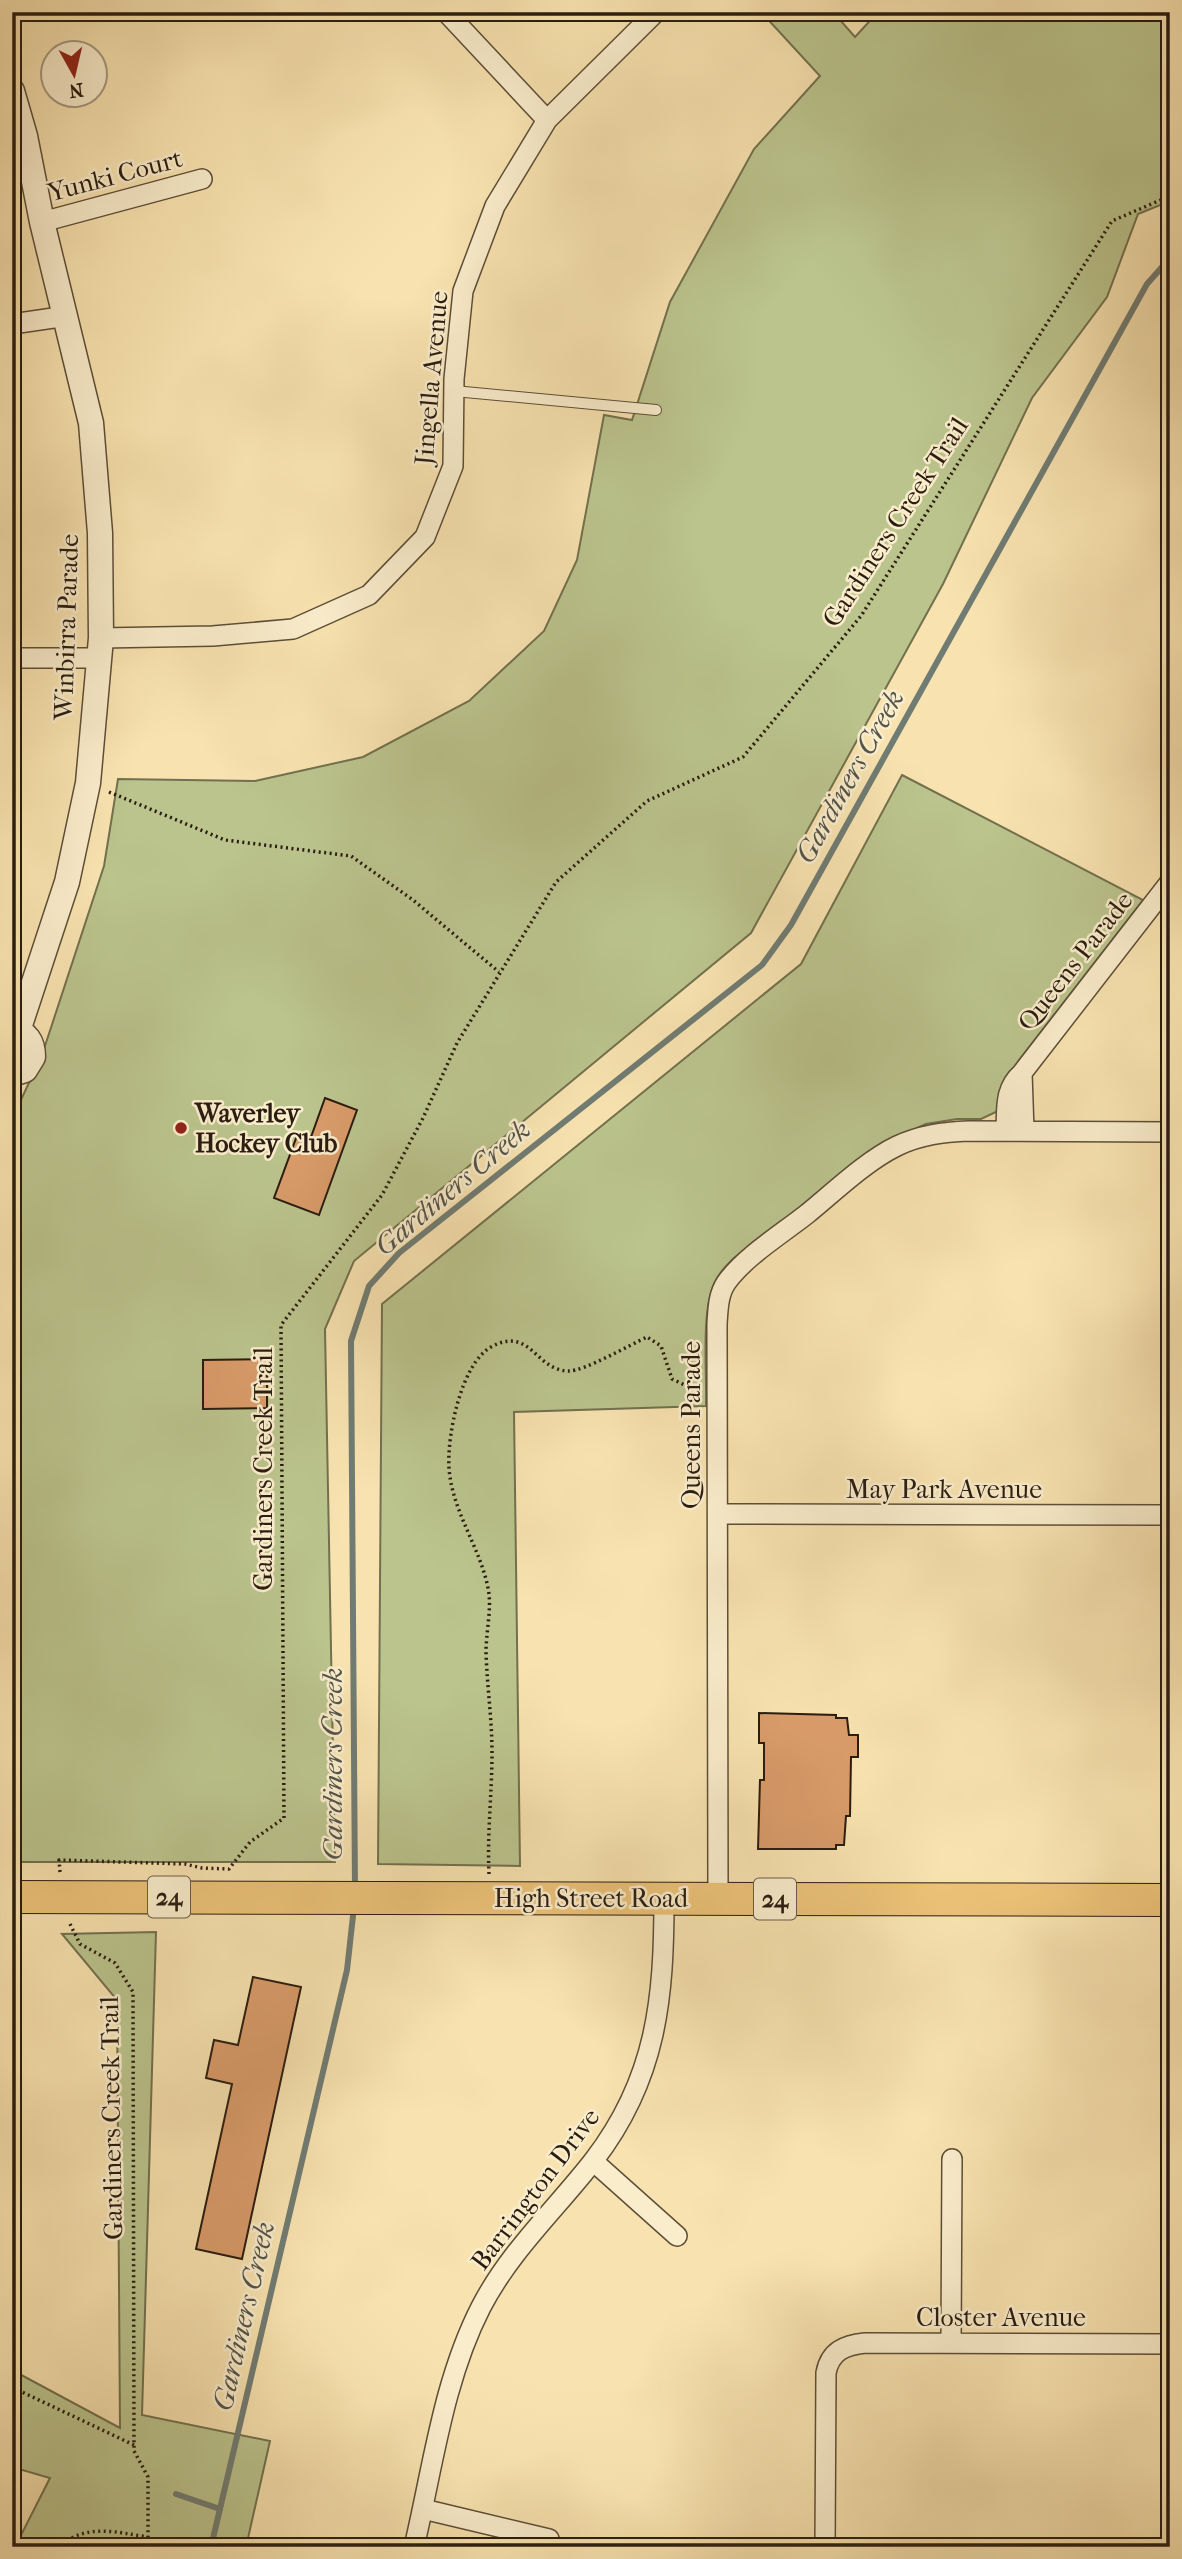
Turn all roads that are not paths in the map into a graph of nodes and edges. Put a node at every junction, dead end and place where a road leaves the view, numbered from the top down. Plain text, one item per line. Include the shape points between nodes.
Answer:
1 (446, 12) edge
2 (656, 12) edge
3 (12, 91) edge
4 (547, 120) junction
5 (12, 159) edge
6 (202, 180) dead end
7 (42, 222) junction
8 (67, 316) junction
9 (12, 324) edge
10 (454, 391) junction
11 (656, 410) dead end
12 (100, 648) junction
13 (12, 658) edge
14 (1170, 882) edge
15 (15, 1031) edge
16 (12, 1074) edge
17 (1015, 1131) junction
18 (1170, 1132) edge
19 (718, 1514) junction
20 (1170, 1515) edge
21 (12, 1897) edge
22 (664, 1899) junction
23 (718, 1899) junction
24 (1170, 1900) edge
25 (952, 2160) dead end
26 (593, 2161) junction
27 (677, 2236) dead end
28 (951, 2343) junction
29 (1170, 2344) edge
30 (422, 2510) junction
31 (550, 2539) dead end
32 (414, 2547) edge
33 (825, 2547) edge

1 - 4 street
2 - 4 street, Jingella Avenue
3 - 7 street, Winbirra Parade
4 - 10 street, Jingella Avenue via 495,205 463,291
5 - 7 street, Winbirra Parade
6 - 7 street, Yunki Court
7 - 8 street, Winbirra Parade
8 - 9 street
8 - 12 street, Winbirra Parade via 91,423 100,533
10 - 11 lane
10 - 12 street, Jingella Avenue via 453,466 425,537 369,595 293,629
12 - 13 street, Jingella Avenue
12 - 15 street, Winbirra Parade via 88,783 67,883
14 - 17 street, Queens Parade via 1013,1081 1009,1091
15 - 16 street via 31,1041 33,1057 25,1070
17 - 18 street
17 - 19 street, Queens Parade via 945,1132 893,1148 745,1263 725,1285 717,1324
19 - 20 street, May Park Avenue
19 - 23 street, Queens Parade
21 - 22 main road, High Street Road / 24
22 - 23 main road, High Street Road / 24
22 - 26 street, Barrington Drive via 663,1973 654,2035 625,2110
23 - 24 main road, High Street Road / 24
25 - 28 street
26 - 27 street
26 - 30 street, Barrington Drive via 508,2263 471,2327 456,2368
28 - 29 street, Closter Avenue
28 - 33 street, Closter Avenue via 865,2343 847,2345 834,2353 825,2381
30 - 31 street
30 - 32 street, Barrington Drive

